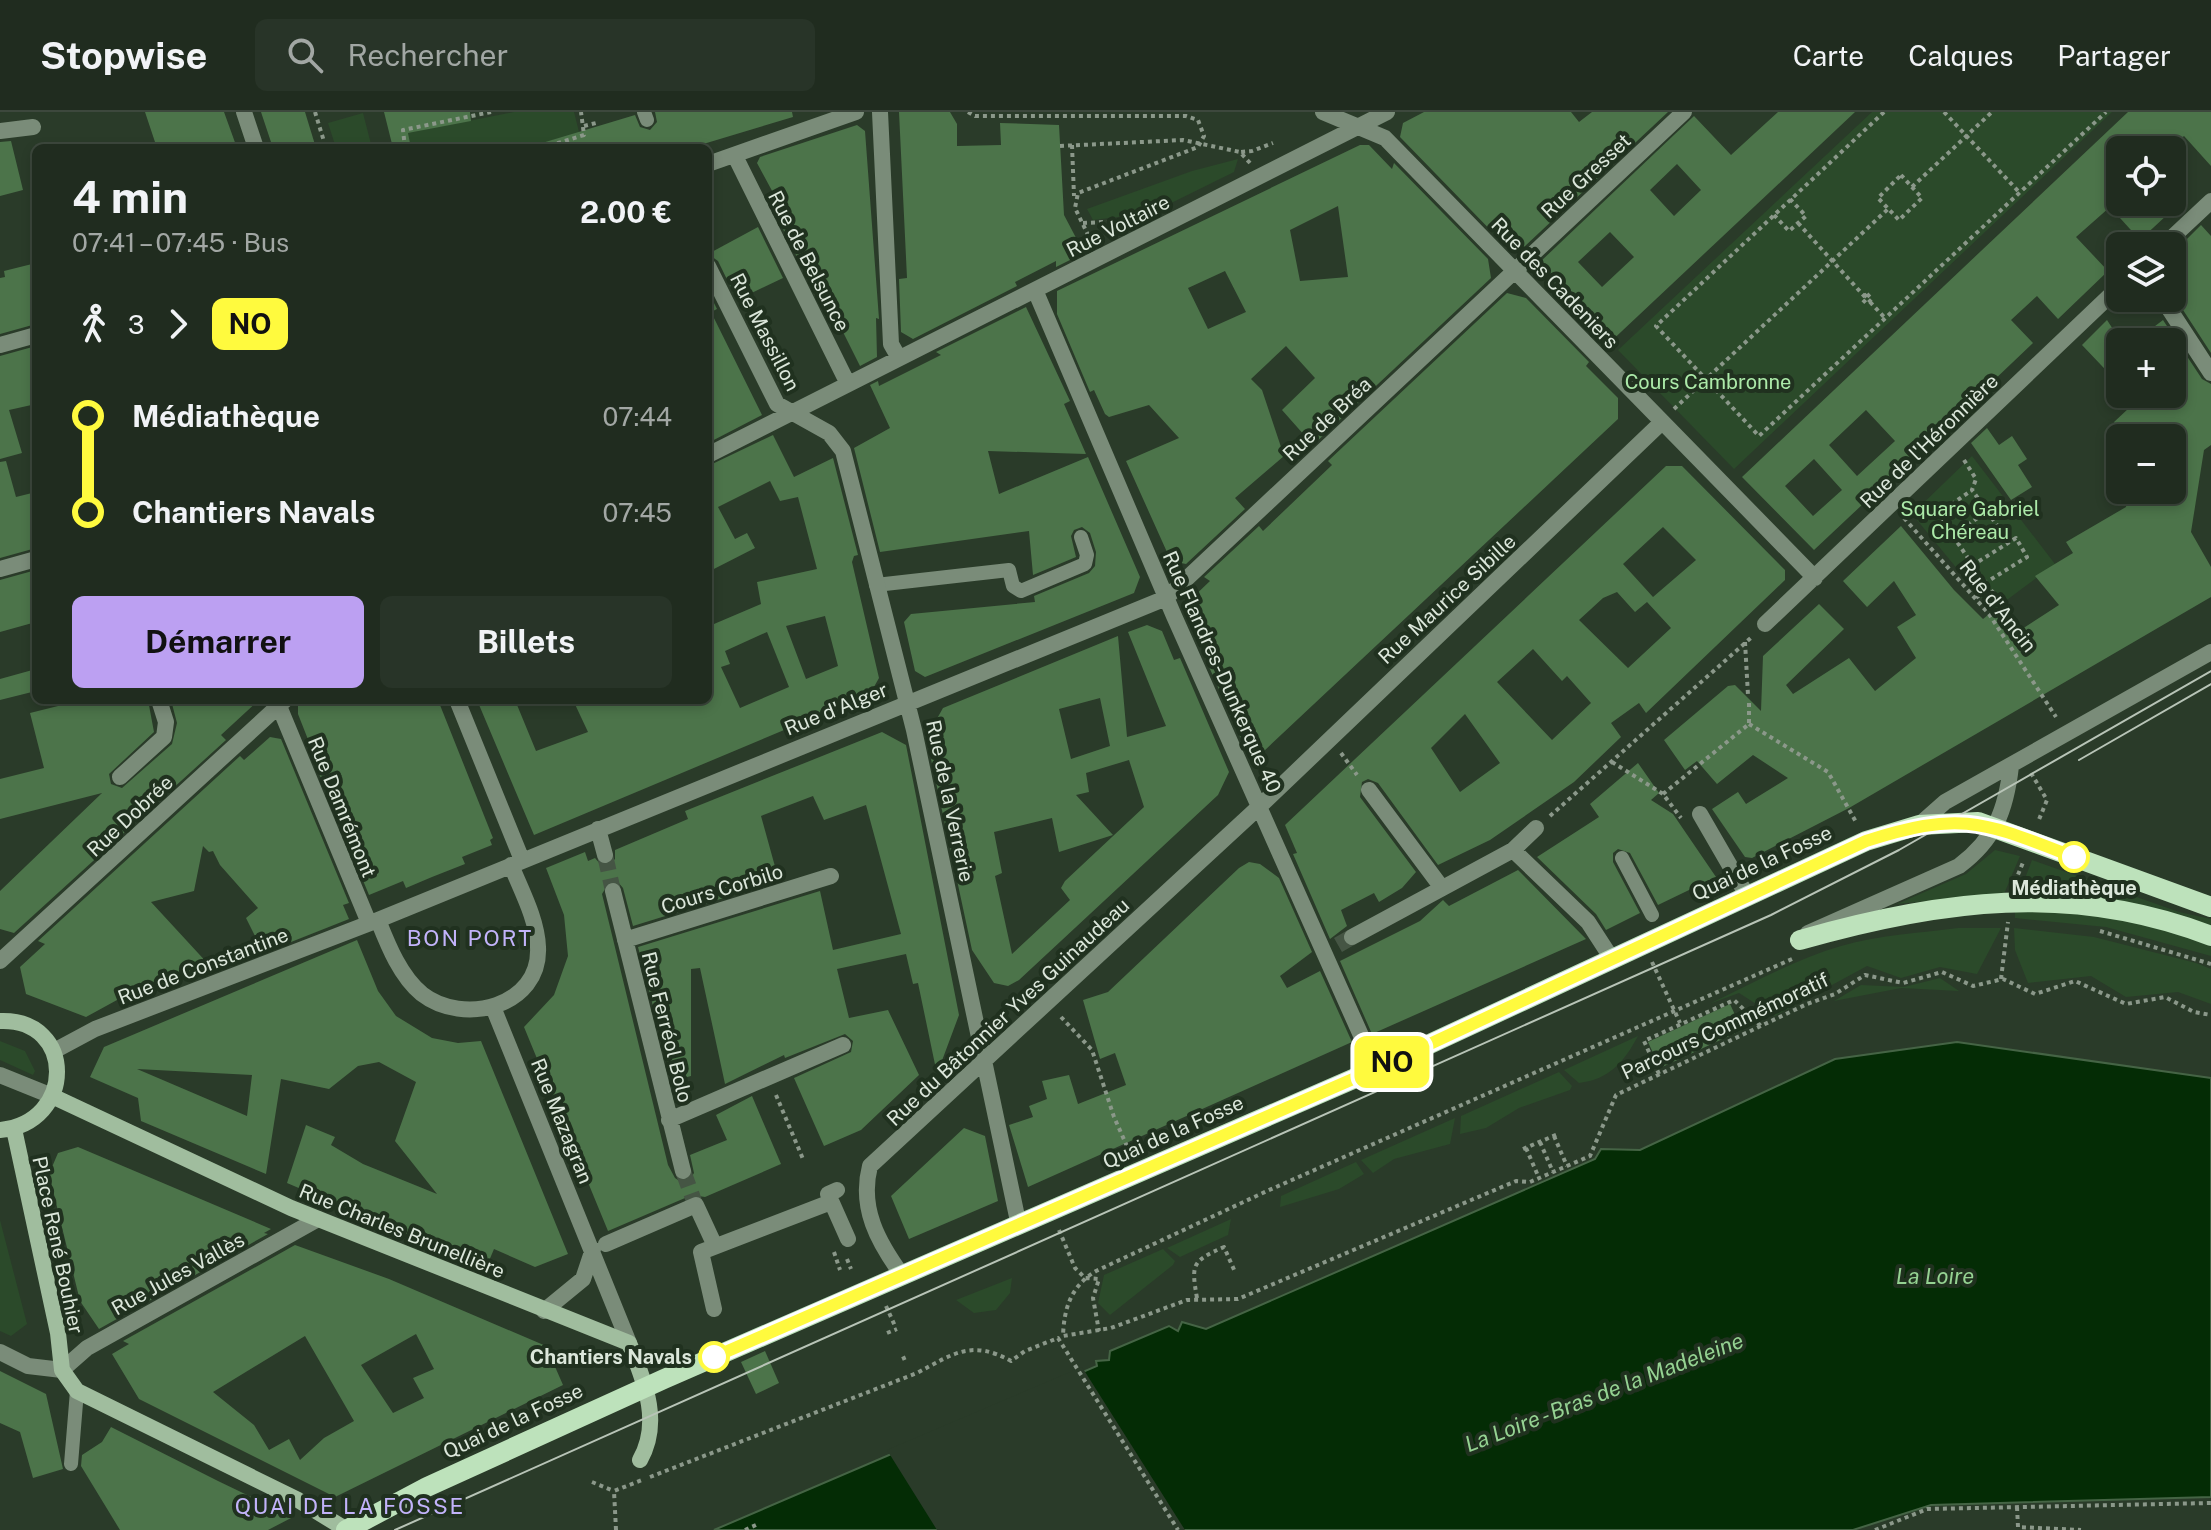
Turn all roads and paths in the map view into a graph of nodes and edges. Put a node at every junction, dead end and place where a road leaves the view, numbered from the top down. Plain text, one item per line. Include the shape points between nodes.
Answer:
1 (244, 112) edge
2 (315, 112) edge
3 (491, 112) edge
4 (581, 112) edge
5 (856, 112) edge
6 (880, 112) edge
7 (968, 112) edge
8 (1323, 112) edge
9 (1387, 112) edge
10 (1684, 112) edge
11 (1884, 112) edge
12 (1944, 112) edge
13 (1992, 112) edge
14 (2106, 112) edge
15 (418, 120) dead end
16 (596, 123) dead end
17 (584, 126) junction
18 (33, 127) dead end
19 (419, 127) junction
20 (1361, 128) junction
21 (0, 131) edge
22 (1966, 136) junction
23 (1203, 141) junction
24 (255, 144) edge
25 (325, 144) edge
26 (404, 144) edge
27 (555, 144) edge
28 (1072, 145) junction
29 (1060, 146) dead end
30 (1240, 152) dead end
31 (735, 156) junction
32 (712, 163) edge
33 (1912, 187) junction
34 (2020, 192) junction
35 (1790, 199) junction
36 (2211, 201) edge
37 (1074, 206) junction
38 (1888, 209) junction
39 (1774, 215) junction
40 (1129, 220) dead end
41 (1081, 222) junction
42 (1798, 223) junction
43 (2178, 232) edge
44 (1089, 237) dead end
45 (1832, 261) junction
46 (1515, 270) junction
47 (712, 274) edge
48 (1035, 290) junction
49 (2106, 299) edge
50 (2171, 312) edge
51 (1885, 318) junction
52 (32, 336) edge
53 (0, 345) edge
54 (899, 358) junction
55 (2211, 373) edge
56 (1706, 379) junction
57 (848, 384) junction
58 (1675, 408) dead end
59 (790, 414) junction
60 (1662, 422) junction
61 (1954, 445) junction
62 (712, 453) edge
63 (1972, 490) junction
64 (1892, 505) junction
65 (1987, 511) junction
66 (1953, 536) junction
67 (1081, 537) dead end
68 (2009, 542) junction
69 (32, 560) edge
70 (1973, 565) junction
71 (0, 569) edge
72 (1815, 578) junction
73 (1985, 583) junction
74 (876, 585) junction
75 (1166, 598) junction
76 (1981, 605) junction
77 (1765, 624) dead end
78 (2211, 652) edge
79 (1748, 695) dead end
80 (907, 702) junction
81 (1749, 703) dead end
82 (160, 704) edge
83 (281, 704) edge
84 (282, 704) edge
85 (458, 704) edge
86 (1749, 724) junction
87 (2067, 734) junction
88 (1612, 762) junction
89 (2017, 763) junction
90 (120, 777) dead end
91 (1369, 790) dead end
92 (1260, 806) junction
93 (1848, 808) dead end
94 (1700, 814) dead end
95 (1919, 825) junction
96 (1996, 827) junction
97 (1536, 828) joint
98 (598, 829) junction
99 (2032, 840) junction
100 (1513, 850) junction
101 (605, 855) tunnel mouth
102 (1622, 858) dead end
103 (516, 862) junction
104 (831, 876) dead end
105 (1442, 888) junction
106 (613, 891) tunnel mouth
107 (1748, 897) junction
108 (2010, 901) junction
109 (2211, 907) edge
110 (1652, 915) dead end
111 (374, 921) junction
112 (1994, 923) dead end
113 (2008, 923) junction
114 (2020, 923) dead end
115 (2096, 930) dead end
116 (2211, 936) edge
117 (625, 940) junction
118 (1338, 944) junction
119 (1645, 945) junction
120 (1797, 949) junction
121 (1612, 959) junction
122 (0, 961) edge
123 (2211, 964) edge
124 (2001, 979) junction
125 (493, 1007) junction
126 (1675, 1013) junction
127 (2211, 1015) edge
128 (0, 1021) edge
129 (1680, 1024) junction
130 (1068, 1025) dead end
131 (1762, 1027) junction
132 (843, 1045) dead end
133 (54, 1051) junction
134 (985, 1059) junction
135 (1376, 1069) junction
136 (1659, 1074) junction
137 (0, 1075) edge
138 (52, 1096) junction
139 (780, 1105) dead end
140 (669, 1120) junction
141 (7, 1130) edge
142 (1540, 1142) junction
143 (803, 1159) dead end
144 (1567, 1166) junction
145 (683, 1171) tunnel mouth
146 (1553, 1172) junction
147 (1138, 1174) junction
148 (1539, 1178) junction
149 (318, 1219) junction
150 (1019, 1226) junction
151 (848, 1239) dead end
152 (599, 1246) junction
153 (715, 1246) junction
154 (834, 1254) dead end
155 (840, 1270) dead end
156 (1235, 1272) dead end
157 (902, 1275) junction
158 (1099, 1279) dead end
159 (1197, 1298) junction
160 (885, 1303) dead end
161 (714, 1309) dead end
162 (544, 1311) junction
163 (1099, 1331) junction
164 (887, 1333) dead end
165 (1061, 1337) junction
166 (629, 1343) junction
167 (0, 1352) edge
168 (909, 1356) dead end
169 (902, 1359) dead end
170 (62, 1370) junction
171 (646, 1387) junction
172 (77, 1391) junction
173 (640, 1460) dead end
174 (71, 1464) dead end
175 (592, 1482) dead end
176 (614, 1491) junction
177 (2211, 1503) edge
178 (2017, 1507) junction
179 (756, 1525) dead end
180 (346, 1530) edge
181 (616, 1530) edge
182 (745, 1530) edge
183 (1178, 1530) edge
184 (1875, 1530) edge
185 (2081, 1530) edge

1 - 24 street
2 - 25 path
3 - 19 path
4 - 17 path
5 - 31 street
6 - 54 street via 891,344
7 - 23 path via 1190,116 1203,127
8 - 20 street, Rue des Cadeniers
9 - 20 street, Rue Voltaire
10 - 46 street, Rue Gresset
11 - 35 path
12 - 22 path
13 - 22 path
14 - 34 path
15 - 19 path
16 - 17 path
17 - 27 path via 584,135
18 - 21 street
19 - 26 path via 402,131
20 - 46 street, Rue des Cadeniers via 1385,138
20 - 48 street, Rue Voltaire
22 - 33 path
22 - 34 path
23 - 28 path
23 - 30 path
23 - 37 path via 1084,189
28 - 29 path
28 - 37 path
31 - 32 street
31 - 57 street, Rue de Belsunce
33 - 38 path via 1922,198 1899,220
33 - 38 path via 1901,175 1878,198
34 - 51 path
35 - 39 path
35 - 42 path via 1806,216
36 - 43 street
37 - 41 path
38 - 45 path
39 - 42 path via 1789,231
39 - 56 path via 1656,326
40 - 41 path
41 - 44 path
42 - 45 path
45 - 51 path
45 - 56 path
46 - 60 street, Rue des Cadeniers
46 - 75 street, Rue de Bréa
47 - 59 street, Rue Massillon via 777,404
48 - 54 street, Rue Voltaire
48 - 75 street, Rue Flandres-Dunkerque 40
49 - 61 street, Rue de l'Héronnière
50 - 55 street
51 - 56 path via 1759,436
52 - 53 street
54 - 57 street, Rue Voltaire
56 - 58 path
57 - 59 street, Rue Voltaire
59 - 62 street, Rue Voltaire
59 - 74 street, Rue de la Verrerie via 829,433 842,449
60 - 72 street, Rue des Cadeniers
60 - 92 street, Rue Maurice Sibille
61 - 63 path via 1976,479
61 - 64 street, Rue de l'Héronnière
63 - 65 path
63 - 66 path via 1939,513
64 - 72 street, Rue de l'Héronnière
64 - 76 path, Rue d'Ancin
65 - 66 path
65 - 68 path
66 - 70 path
67 - 74 lane via 1086,564 1034,586 1016,590 1009,570
68 - 70 path
68 - 73 path via 2016,538 2027,557
69 - 71 street
70 - 73 path
72 - 77 street, Rue de l'Héronnière
73 - 76 path via 1996,596 1990,601 1981,589 1975,593
74 - 80 street, Rue de la Verrerie
75 - 80 street, Rue d'Alger
75 - 92 street, Rue Flandres-Dunkerque 40
76 - 87 path, Rue d'Ancin
78 - 87 street, Quai de la Fosse
79 - 88 path via 1745,642
80 - 98 street, Rue d'Alger
80 - 134 street, Rue de la Verrerie
81 - 86 path
82 - 90 street via 164,737
83 - 122 street, Rue Dobrée
84 - 111 street, Rue Damrémont
85 - 103 street
86 - 88 path via 1663,794
86 - 93 path via 1818,763
87 - 89 street, Quai de la Fosse
88 - 97 path
89 - 95 street, Quai de la Fosse via 1945,802
89 - 96 street
89 - 99 path via 2047,800
91 - 105 street
92 - 118 street, Rue Flandres-Dunkerque 40
92 - 134 street, Rue du Bâtonnier Yves Guinaudeau
94 - 107 street
95 - 96 main road via 1959,821
95 - 107 main road, Quai de la Fosse via 1844,851
96 - 99 main road
96 - 120 street via 1959,866 1815,927
97 - 100 street
98 - 101 street
98 - 103 street, Rue d'Alger
99 - 108 path
99 - 109 main road
100 - 105 street
100 - 121 street via 1588,922
102 - 110 lane
103 - 111 street, Rue de Constantine
103 - 125 street via 537,959 526,984
104 - 117 street, Cours Corbilo
105 - 118 street
106 - 117 street, Rue Ferréol Bolo
107 - 119 main road, Quai de la Fosse
108 - 113 path
108 - 116 main road via 2087,906
108 - 120 main road via 1891,915
111 - 125 street, Rue Damrémont via 422,994 454,1009
111 - 133 street, Rue de Constantine via 95,1029
112 - 113 path
113 - 114 path
113 - 124 path
115 - 123 path
117 - 140 street, Rue Ferréol Bolo
118 - 135 street, Rue Flandres-Dunkerque 40
119 - 121 main road, Quai de la Fosse
119 - 126 path
120 - 126 path
121 - 135 main road, Quai de la Fosse
124 - 127 path, Parcours Commémoratif via 2035,994 2075,981 2126,1004 2165,997
124 - 131 path, Parcours Commémoratif via 1973,986 1942,972 1903,983 1866,974
125 - 152 street, Rue Mazagran
126 - 129 path
126 - 165 path via 1096,1271 1068,1302
128 - 133 main road via 32,1028
129 - 131 path via 1734,1000
129 - 136 path via 1644,1041
130 - 147 path via 1092,1050
131 - 136 path, Parcours Commémoratif
132 - 140 street
133 - 138 main road via 57,1079
134 - 150 street, Rue de la Verrerie
134 - 157 street, Rue du Bâtonnier Yves Guinaudeau via 870,1166 865,1185 868,1213
135 - 147 main road, Quai de la Fosse
136 - 144 path, Parcours Commémoratif via 1615,1095 1590,1156
137 - 138 street
138 - 141 main road, Place René Bouhier via 38,1118
138 - 149 main road, Rue Charles Brunellière
139 - 143 path
140 - 145 street, Rue Ferréol Bolo
141 - 170 main road, Place René Bouhier via 58,1333
142 - 144 path via 1556,1135
142 - 146 path
142 - 148 path via 1524,1149
144 - 146 path, Parcours Commémoratif
146 - 148 path, Parcours Commémoratif
147 - 150 main road, Quai de la Fosse
148 - 159 path, Parcours Commémoratif via 1516,1181 1238,1299
149 - 162 main road, Rue Charles Brunellière
149 - 170 street, Rue Jules Vallès via 87,1348
150 - 157 main road, Quai de la Fosse
151 - 153 street via 834,1196
152 - 153 street via 696,1205
152 - 162 street via 583,1279
152 - 166 street, Rue Mazagran
153 - 161 street via 701,1252
154 - 155 path
156 - 159 path via 1224,1247 1195,1265
157 - 171 main road, Quai de la Fosse
158 - 163 path via 1093,1298
159 - 163 path, Parcours Commémoratif
160 - 164 path via 896,1327
162 - 166 main road, Rue Charles Brunellière
163 - 165 path, Parcours Commémoratif
165 - 176 path, Parcours Commémoratif via 1011,1361 993,1351 959,1351
165 - 183 path
166 - 171 main road
167 - 170 street via 28,1366
168 - 169 path
170 - 172 main road
171 - 173 main road via 650,1443
171 - 180 main road, Quai de la Fosse
172 - 174 lane
172 - 180 main road via 310,1506
175 - 176 path
176 - 181 path
177 - 178 path
178 - 184 path via 1927,1509
178 - 185 path via 2018,1527
179 - 182 path

